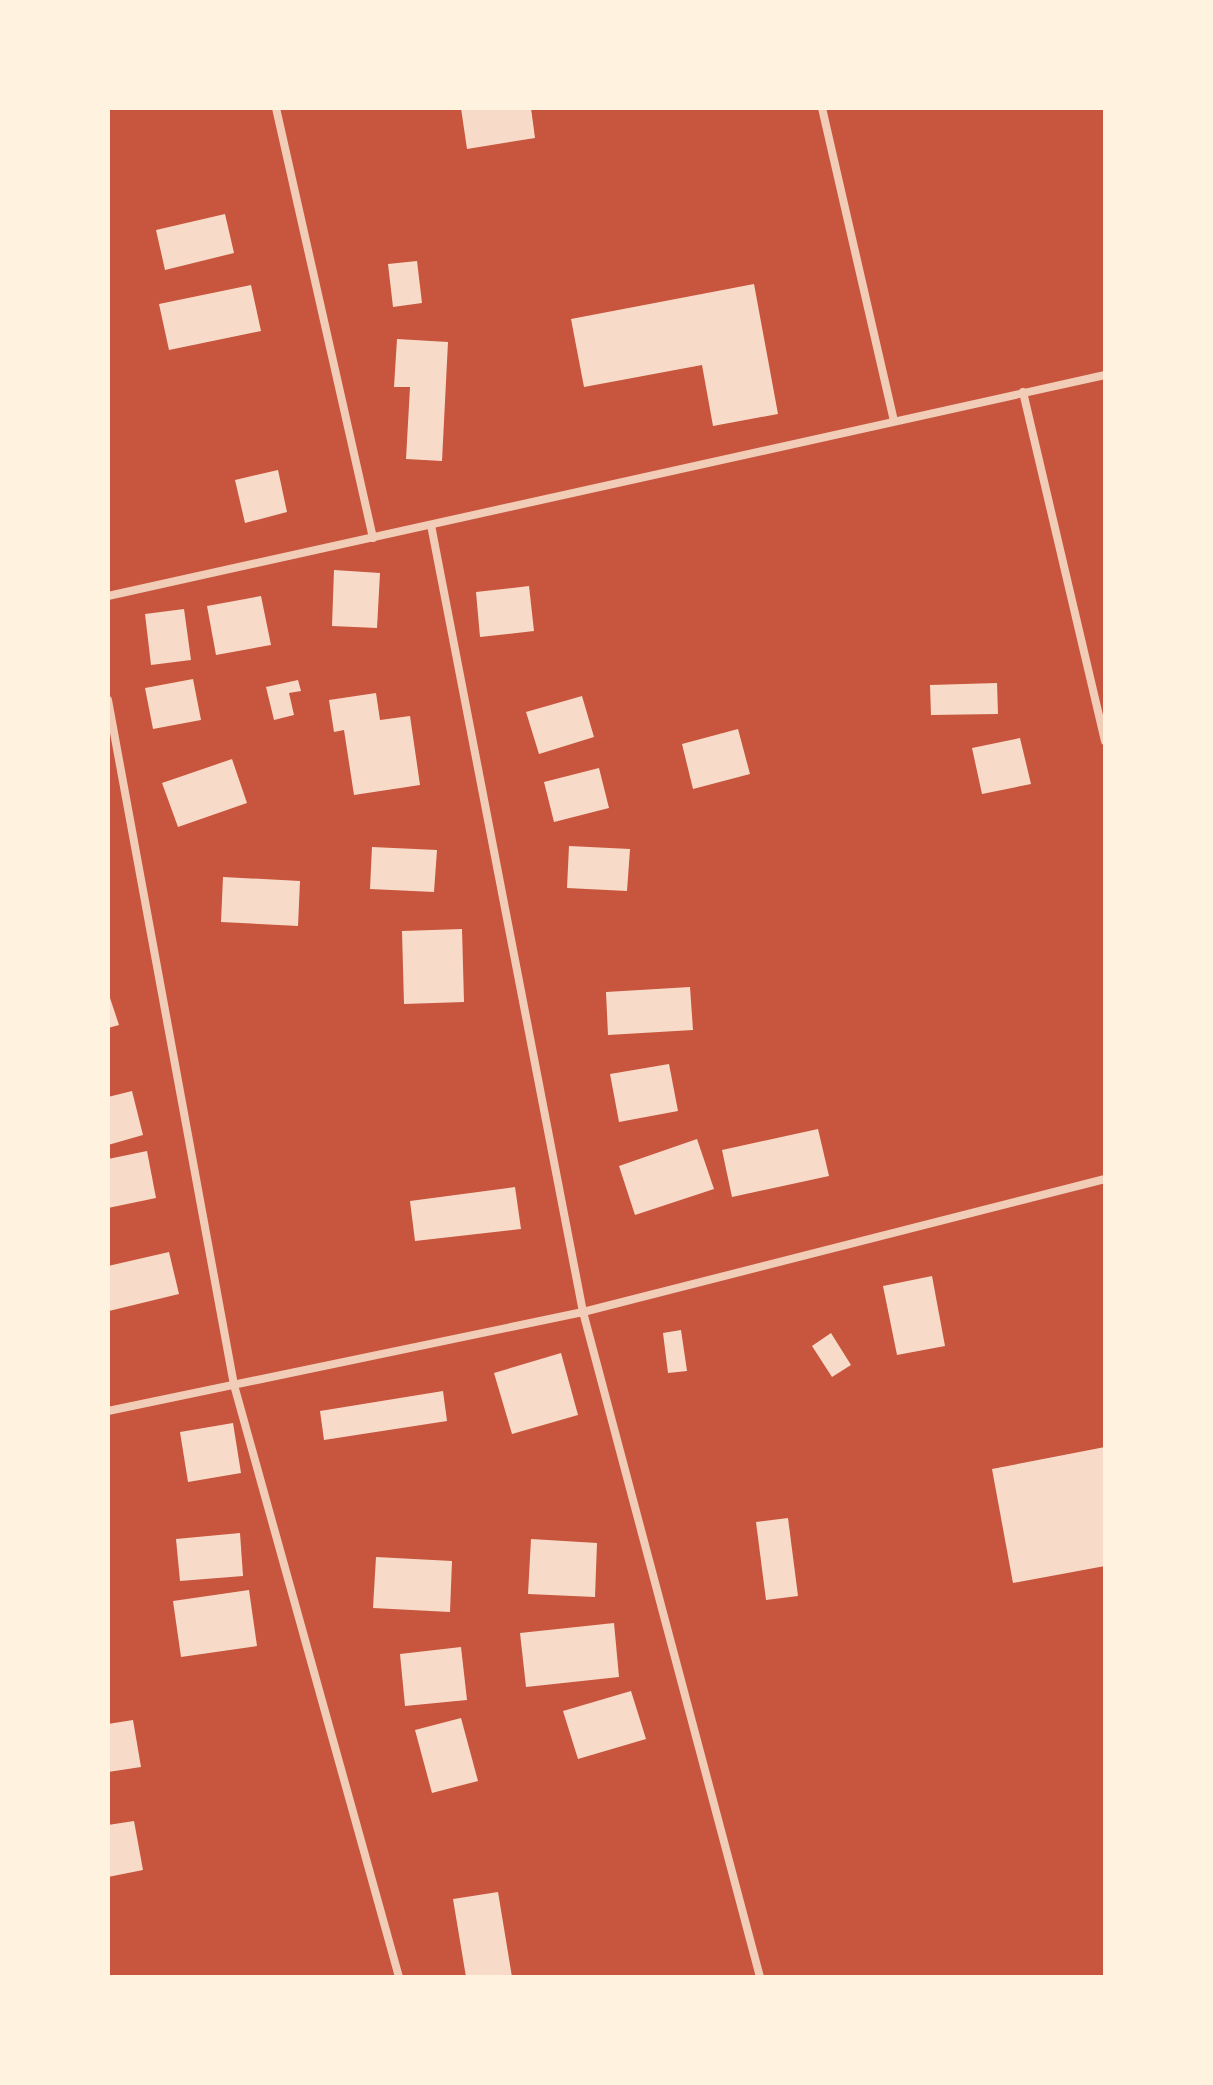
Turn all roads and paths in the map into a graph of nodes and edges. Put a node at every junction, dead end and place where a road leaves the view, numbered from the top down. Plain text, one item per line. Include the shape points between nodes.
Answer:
1 (276, 108) edge
2 (822, 108) edge
3 (1105, 375) edge
4 (1023, 392) junction
5 (894, 421) junction
6 (431, 525) junction
7 (373, 538) junction
8 (108, 596) edge
9 (108, 700) edge
10 (1105, 741) edge
11 (1105, 1179) edge
12 (583, 1312) junction
13 (234, 1385) junction
14 (108, 1411) edge
15 (399, 1977) edge
16 (760, 1977) edge

1 - 7 street
2 - 5 street
3 - 4 street
4 - 5 street
4 - 10 street
5 - 6 street
6 - 7 street
6 - 12 street
7 - 8 street
9 - 13 street
11 - 12 street
12 - 13 street
12 - 16 street
13 - 14 street
13 - 15 street

